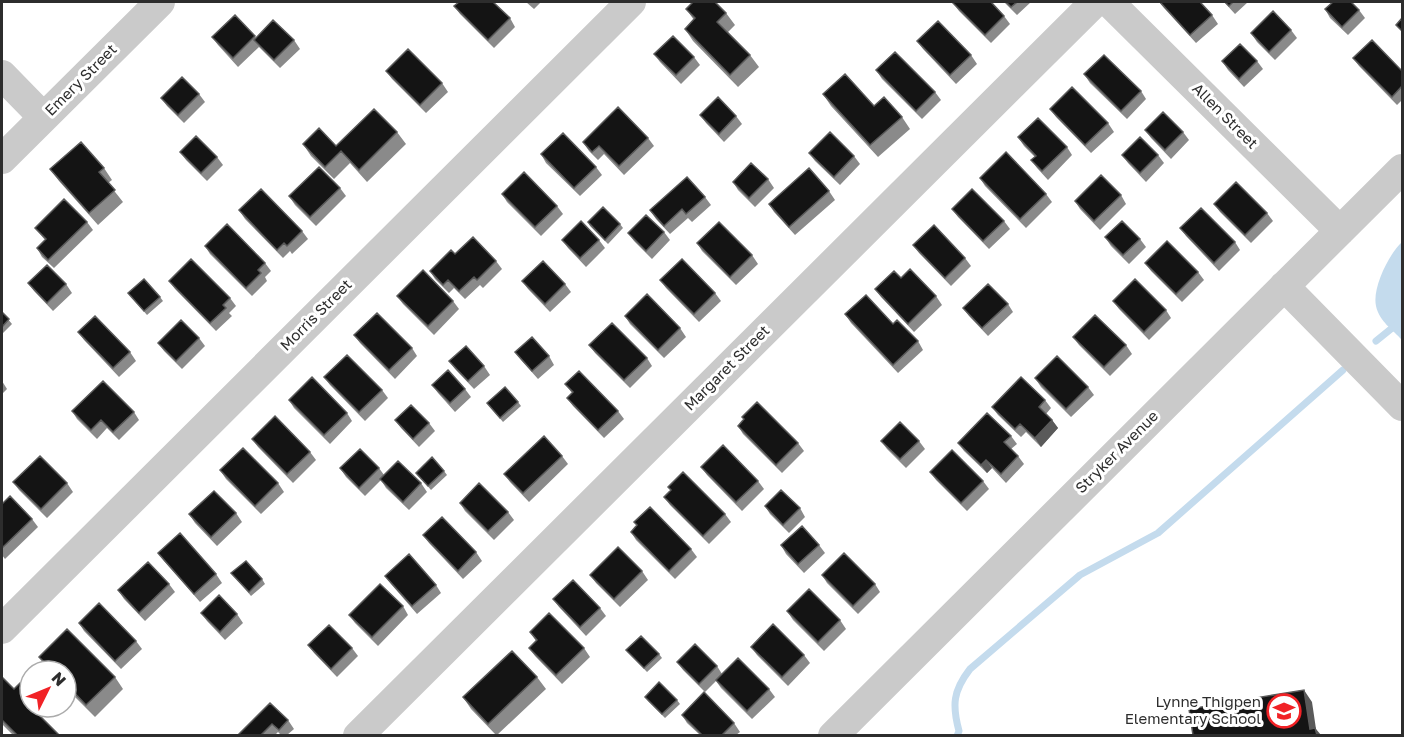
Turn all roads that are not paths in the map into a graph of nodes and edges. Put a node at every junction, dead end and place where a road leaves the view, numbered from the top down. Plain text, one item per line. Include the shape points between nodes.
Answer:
1 (160, 2) edge
2 (631, 2) edge
3 (1095, 2) edge
4 (1109, 2) edge
5 (2, 75) edge
6 (43, 117) junction
7 (2, 159) edge
8 (1402, 169) edge
9 (1340, 231) junction
10 (1284, 286) junction
11 (1402, 406) edge
12 (2, 629) edge
13 (358, 735) edge
14 (833, 735) edge

1 - 6 street, Emery Street
2 - 12 street, Morris Street
3 - 13 street, Margaret Street
4 - 9 street, Allen Street
5 - 6 street
6 - 7 street, Emery Street
8 - 9 street, Stryker Avenue
9 - 10 street, Stryker Avenue
10 - 11 street
10 - 14 street, Stryker Avenue

